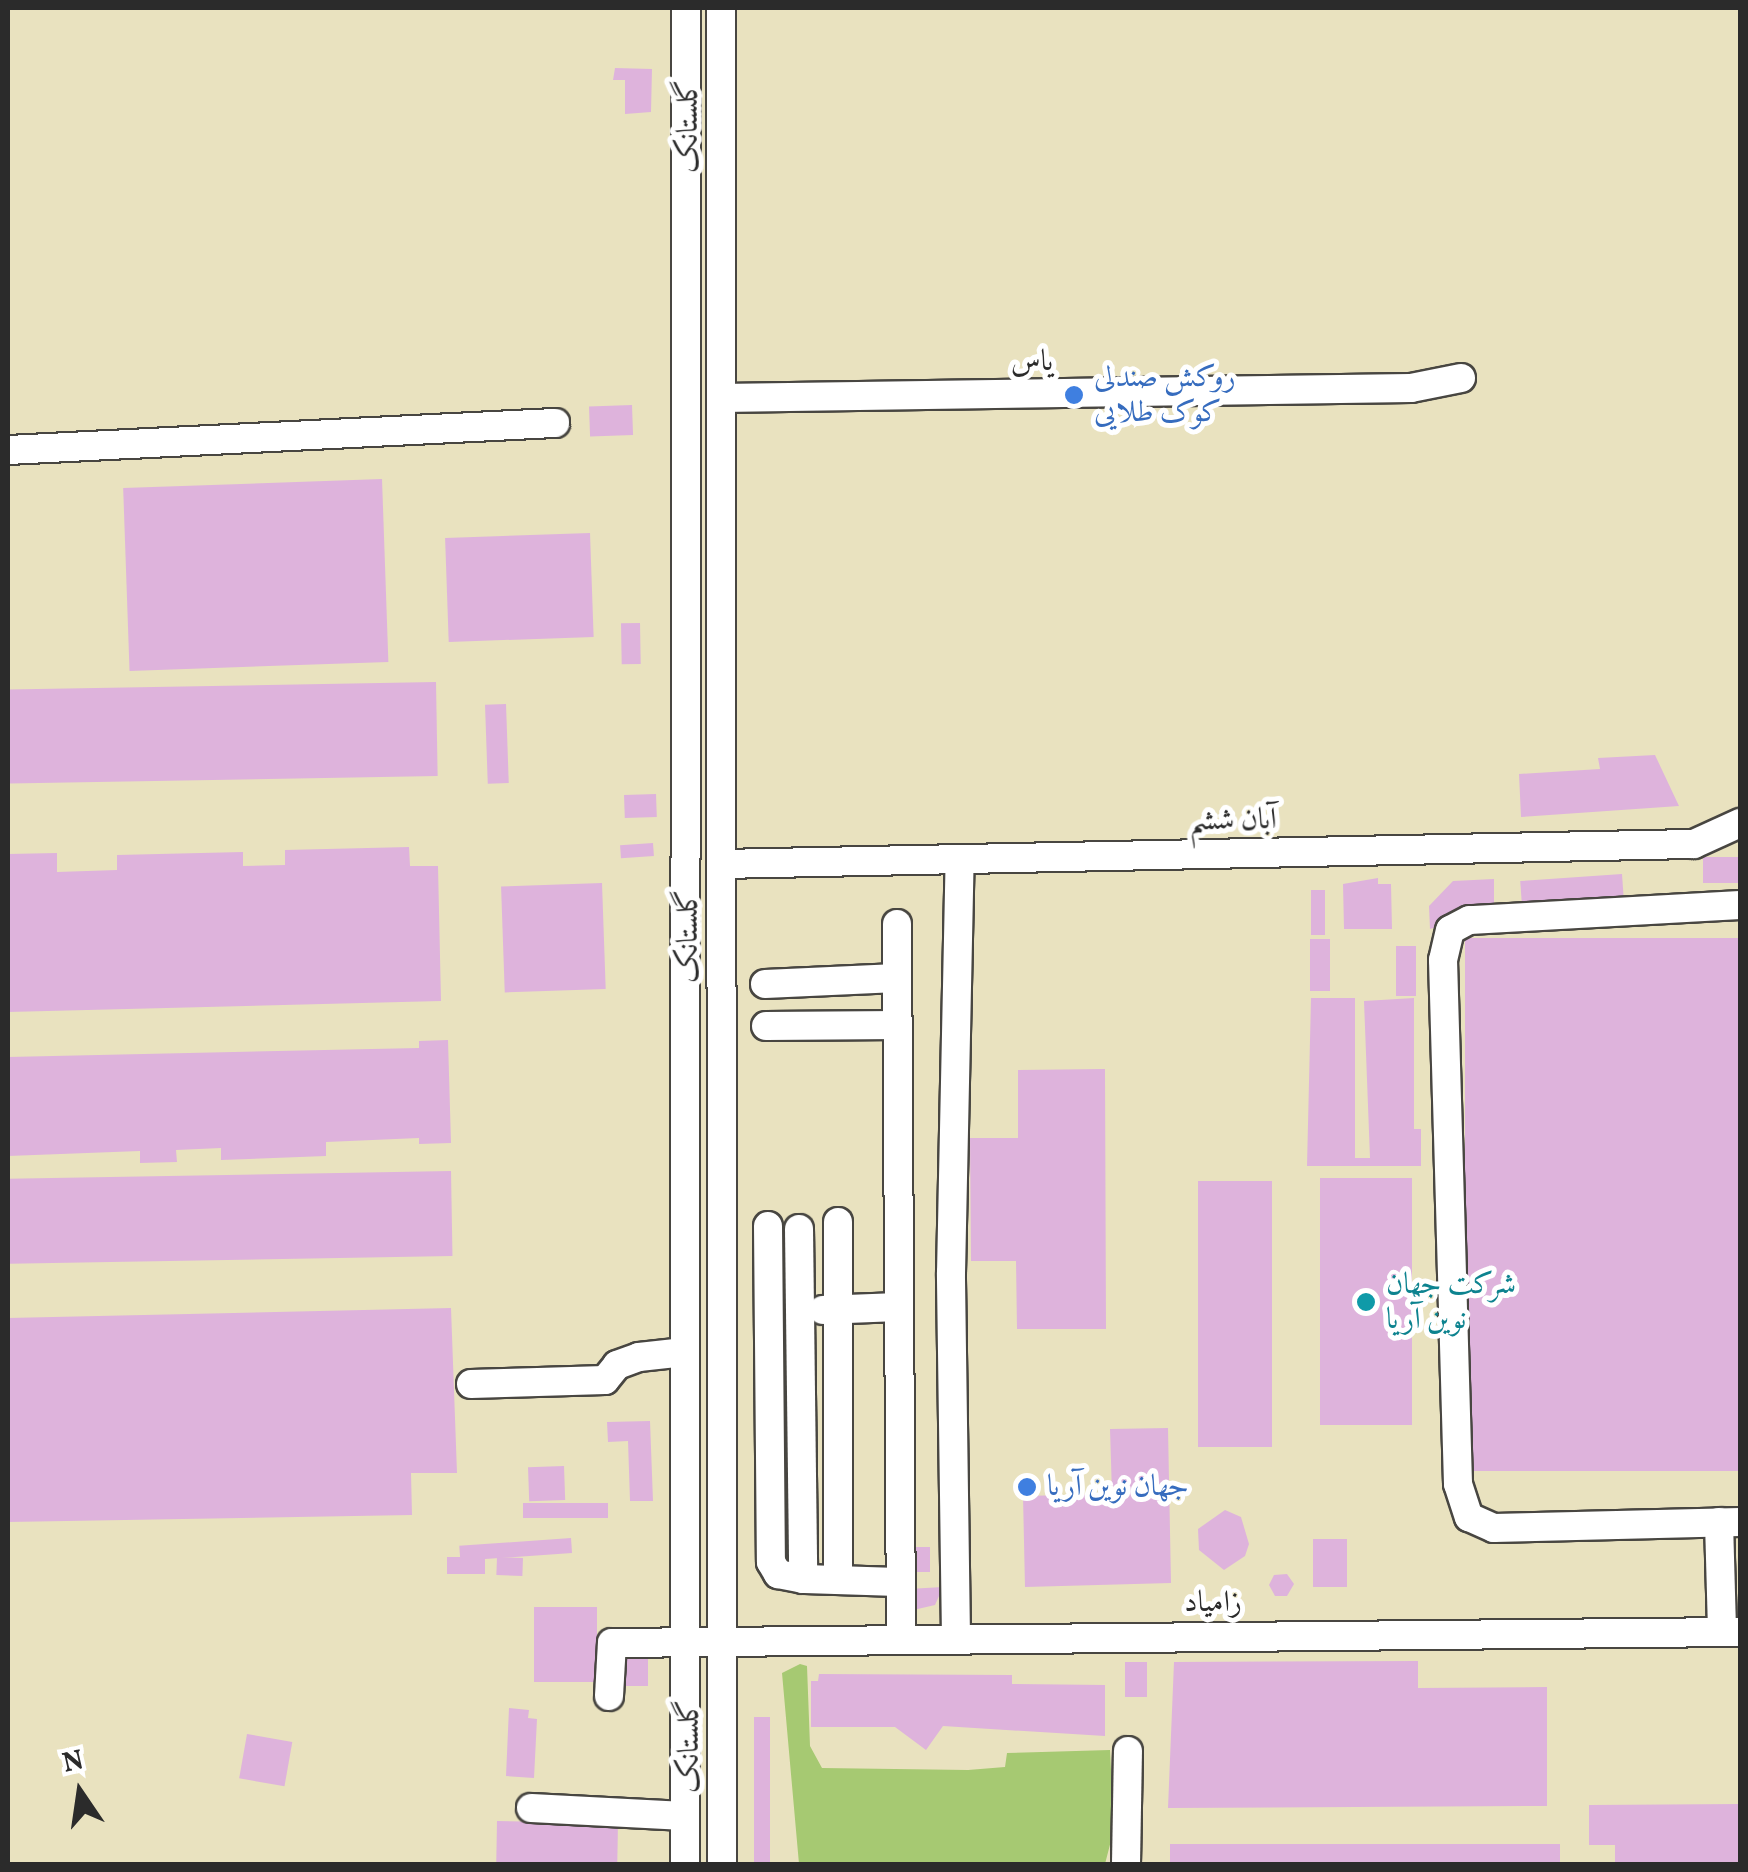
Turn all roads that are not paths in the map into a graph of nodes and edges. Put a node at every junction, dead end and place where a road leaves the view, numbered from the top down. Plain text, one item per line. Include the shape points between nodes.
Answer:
1 (686, 8) edge
2 (721, 8) edge
3 (1461, 378) dead end
4 (721, 398) junction
5 (555, 423) dead end
6 (8, 450) edge
7 (1740, 824) edge
8 (960, 859) junction
9 (722, 864) junction
10 (1740, 905) edge
11 (897, 924) dead end
12 (898, 978) junction
13 (765, 984) dead end
14 (898, 1025) junction
15 (766, 1026) dead end
16 (838, 1222) dead end
17 (768, 1226) dead end
18 (798, 1228) dead end
19 (897, 1307) junction
20 (839, 1309) junction
21 (799, 1310) junction
22 (768, 1311) junction
23 (685, 1352) junction
24 (471, 1384) dead end
25 (1730, 1522) edge
26 (803, 1579) junction
27 (838, 1580) junction
28 (899, 1582) junction
29 (1731, 1632) edge
30 (901, 1638) junction
31 (956, 1638) junction
32 (722, 1640) junction
33 (686, 1645) junction
34 (610, 1696) dead end
35 (1128, 1751) dead end
36 (531, 1808) dead end
37 (686, 1816) junction
38 (686, 1864) edge
39 (722, 1864) edge
40 (1126, 1864) edge

1 - 23 street, گلستانک
2 - 4 street, گلستانک
3 - 4 street, یاس via 1411,388
4 - 9 street, گلستانک
5 - 6 street
7 - 8 street, آبان ششم via 1694,844
8 - 9 street, آبان ششم
8 - 31 street via 951,1273
9 - 32 street, گلستانک
10 - 25 street via 1469,920 1450,930 1443,960 1458,1484 1469,1517 1494,1528
11 - 12 street
12 - 13 street
12 - 14 street
14 - 15 street
14 - 19 street
16 - 20 street
17 - 22 street
18 - 21 street
19 - 20 street
19 - 28 street
20 - 21 street
20 - 27 street
21 - 22 street
21 - 26 street
22 - 26 street via 772,1562 778,1574
23 - 24 street via 616,1365 605,1380
23 - 33 street, گلستانک
25 - 29 street
26 - 27 street
27 - 28 street
28 - 30 street
29 - 31 street, زامیاد
30 - 31 street, زامیاد
30 - 32 street, زامیاد
32 - 33 street, زامیاد
32 - 39 street, گلستانک
33 - 34 street, زامیاد via 612,1642
33 - 37 street, گلستانک
35 - 40 street
36 - 37 street
37 - 38 street, گلستانک

